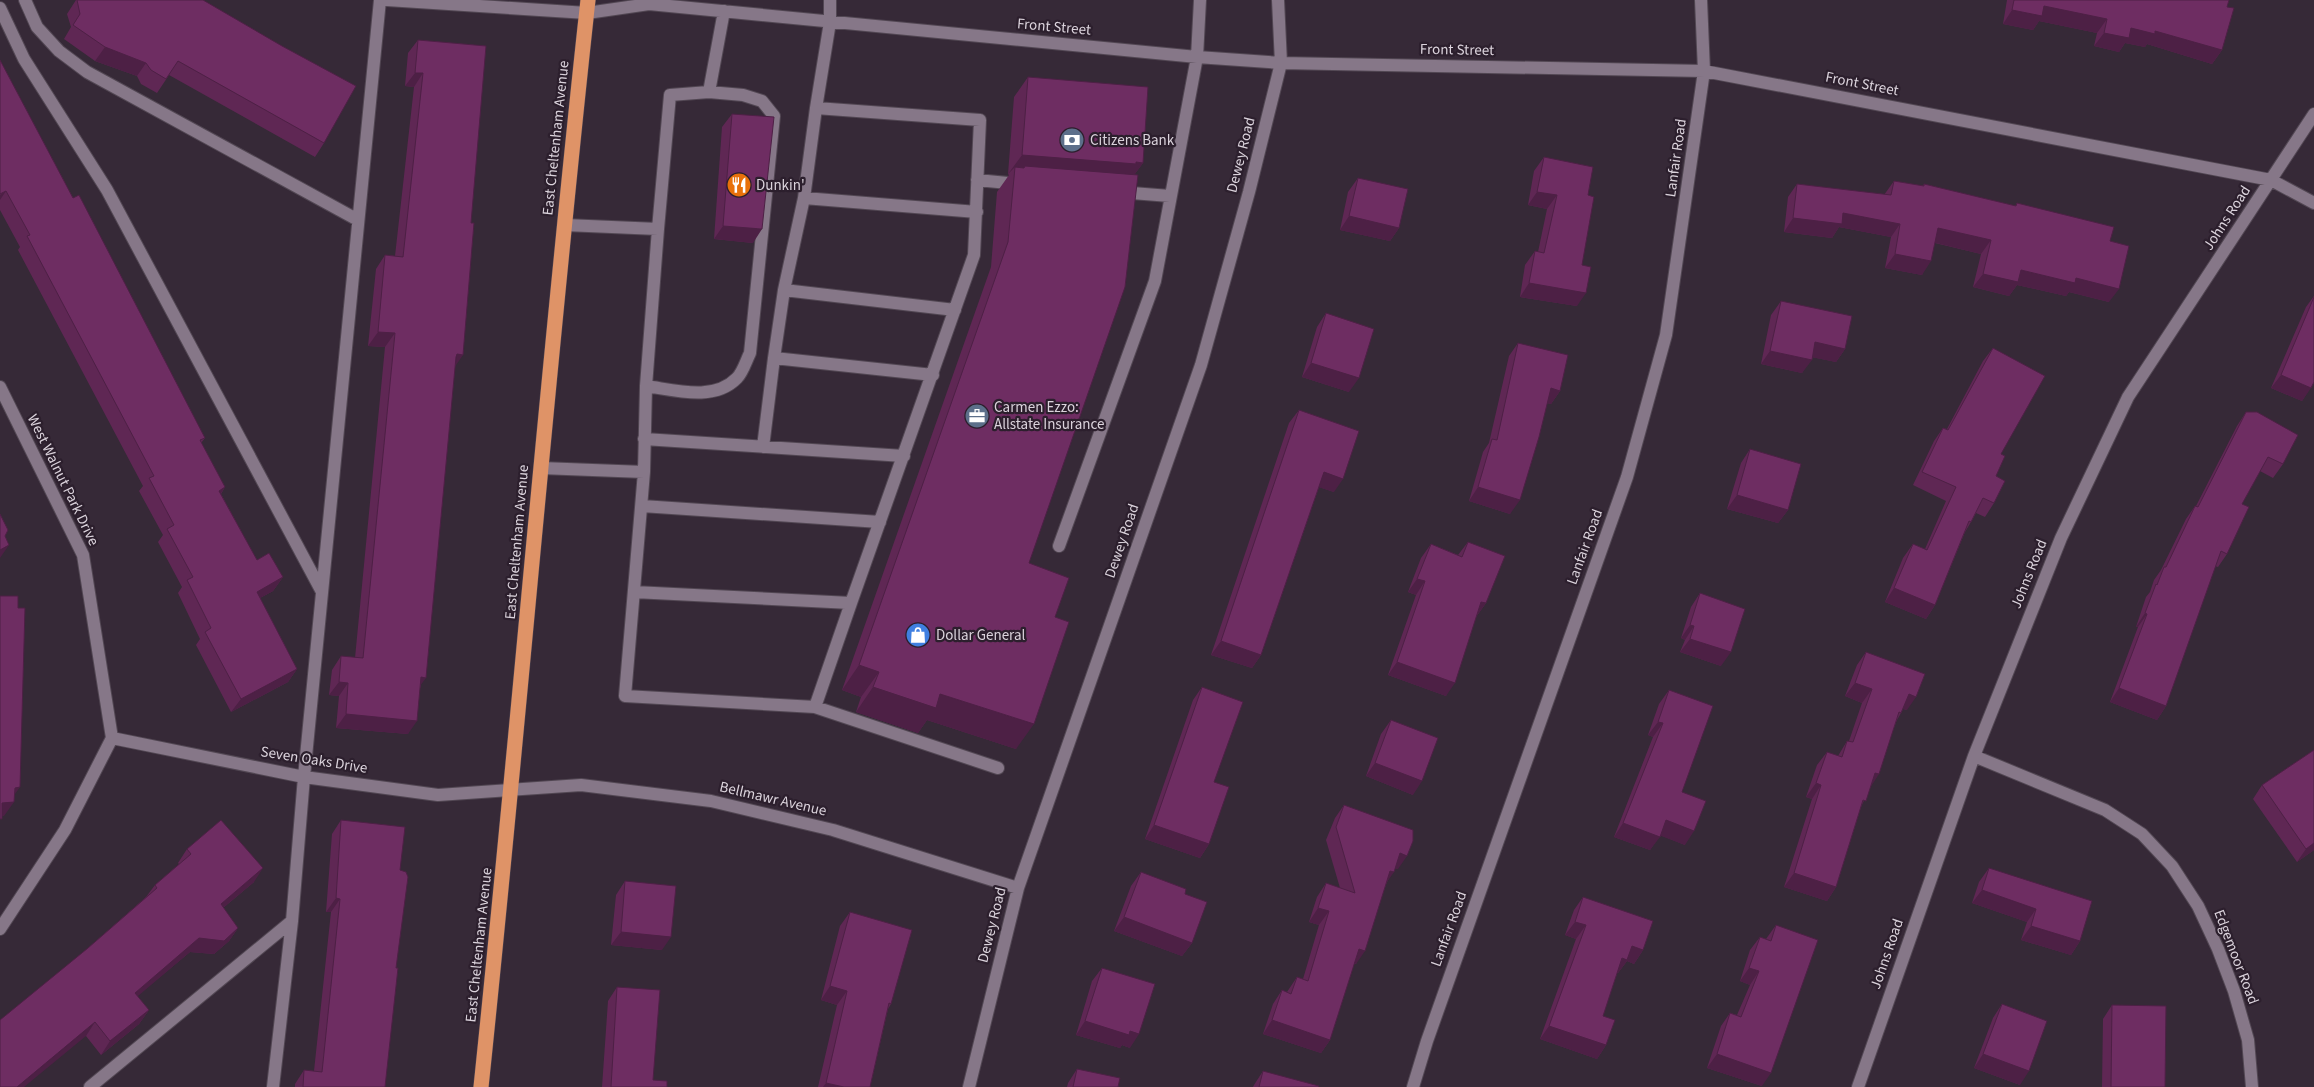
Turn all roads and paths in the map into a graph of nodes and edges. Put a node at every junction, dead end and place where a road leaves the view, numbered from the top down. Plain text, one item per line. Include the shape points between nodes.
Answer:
1 (25, 0) edge
2 (380, 0) edge
3 (387, 0) edge
4 (830, 0) edge
5 (1200, 0) edge
6 (1278, 0) edge
7 (1701, 0) edge
8 (588, 6) edge
9 (0, 8) edge
10 (724, 11) junction
11 (830, 22) junction
12 (1197, 57) junction
13 (1281, 63) junction
14 (1704, 70) junction
15 (709, 92) junction
16 (816, 108) junction
17 (2314, 114) edge
18 (977, 180) junction
19 (2271, 180) junction
20 (1035, 185) edge
21 (1103, 191) edge
22 (1170, 196) junction
23 (804, 198) junction
24 (2314, 203) edge
25 (977, 212) junction
26 (358, 220) junction
27 (564, 225) junction
28 (658, 229) junction
29 (784, 290) junction
30 (955, 310) junction
31 (774, 358) junction
32 (933, 376) junction
33 (646, 386) junction
34 (0, 387) edge
35 (644, 439) junction
36 (763, 447) junction
37 (904, 456) junction
38 (541, 468) junction
39 (644, 472) junction
40 (642, 506) junction
41 (880, 522) junction
42 (1059, 546) dead end
43 (322, 592) junction
44 (634, 592) junction
45 (851, 604) junction
46 (815, 707) junction
47 (112, 738) junction
48 (1974, 756) junction
49 (998, 768) dead end
50 (304, 778) junction
51 (512, 790) junction
52 (1018, 888) junction
53 (292, 920) junction
54 (0, 929) edge
55 (90, 1087) edge
56 (273, 1087) edge
57 (481, 1087) edge
58 (969, 1087) edge
59 (1413, 1087) edge
60 (1858, 1087) edge
61 (2252, 1087) edge

1 - 26 street via 37,28 86,72
2 - 26 street
3 - 8 street, Front Street
4 - 11 street
5 - 12 street
6 - 13 street, Dewey Road
7 - 14 street, Lanfair Road
8 - 10 street, Front Street via 648,4
8 - 27 highway, East Cheltenham Avenue
9 - 43 street via 24,59 107,190
10 - 11 street, Front Street
10 - 15 street
11 - 12 street, Front Street
11 - 16 street
12 - 13 street, Front Street
12 - 22 street
13 - 14 street, Front Street
13 - 52 street, Dewey Road via 1201,365
14 - 19 street, Front Street
14 - 59 street, Lanfair Road via 1666,335 1627,477
15 - 28 street via 670,95
15 - 33 street via 743,95 762,102 774,116 750,354 738,377 722,390 698,393
16 - 18 street via 980,120
16 - 23 street
17 - 19 street, Johns Road
18 - 20 street
18 - 25 street
19 - 24 street, Front Street
19 - 48 street, Johns Road via 2128,397 2061,538
21 - 22 street
22 - 42 street via 1155,281
23 - 25 street
23 - 29 street
25 - 30 street via 974,254
26 - 43 street
27 - 28 street
27 - 38 highway, East Cheltenham Avenue
28 - 33 street
29 - 30 street
29 - 31 street
30 - 32 street
31 - 32 street
31 - 36 street
32 - 37 street
33 - 35 street
34 - 47 street, West Walnut Park Drive via 83,555
35 - 36 street
35 - 39 street
36 - 37 street
37 - 41 street
38 - 39 street
38 - 51 highway, East Cheltenham Avenue
39 - 40 street
40 - 41 street
40 - 44 street
41 - 45 street
43 - 50 street
44 - 45 street
44 - 46 street via 625,696
45 - 46 street
46 - 49 street
47 - 50 street, Seven Oaks Drive
47 - 54 street via 65,830
48 - 60 street, Johns Road
48 - 61 street, Edgemoor Road via 2106,810 2142,834 2172,866 2198,906 2234,992 2248,1040
50 - 51 street, Seven Oaks Drive via 438,796
50 - 53 street
51 - 52 street, Bellmawr Avenue via 581,785 711,801 833,830
51 - 57 highway, East Cheltenham Avenue
52 - 58 street, Dewey Road
53 - 55 street
53 - 56 street

